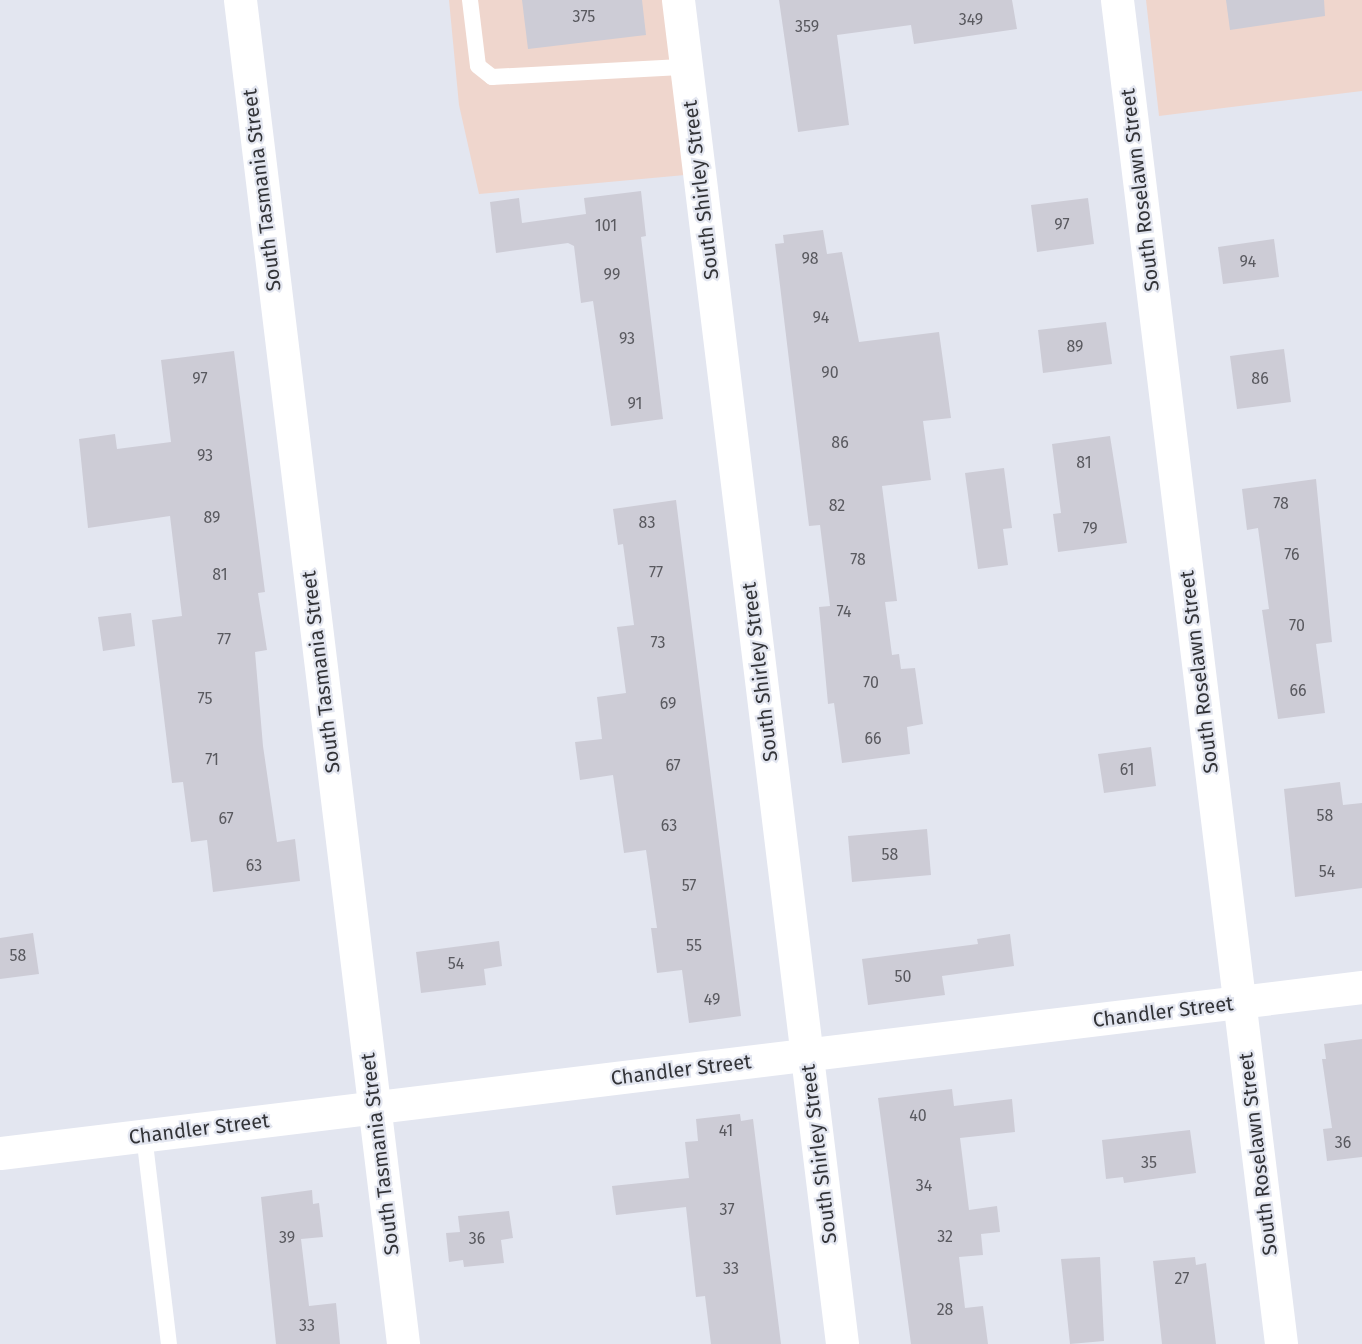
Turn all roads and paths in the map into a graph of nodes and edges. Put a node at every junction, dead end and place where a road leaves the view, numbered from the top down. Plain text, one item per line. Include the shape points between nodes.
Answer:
1 (240, 0) edge
2 (470, 0) edge
3 (678, 0) edge
4 (1117, 0) edge
5 (686, 67) junction
6 (1362, 987) edge
7 (1239, 1003) junction
8 (807, 1055) junction
9 (374, 1107) junction
10 (144, 1136) junction
11 (0, 1153) edge
12 (169, 1344) edge
13 (403, 1344) edge
14 (842, 1344) edge
15 (1281, 1344) edge

1 - 9 street, South Tasmania Street
2 - 5 lane via 478,66 492,77
3 - 5 street, South Shirley Street
4 - 7 street, South Roselawn Street
5 - 8 street, South Shirley Street
6 - 7 street, Chandler Street
7 - 8 street, Chandler Street
7 - 15 street, South Roselawn Street
8 - 9 street, Chandler Street
8 - 14 street, South Shirley Street
9 - 10 street, Chandler Street
9 - 13 street, South Tasmania Street
10 - 11 street, Chandler Street
10 - 12 lane

